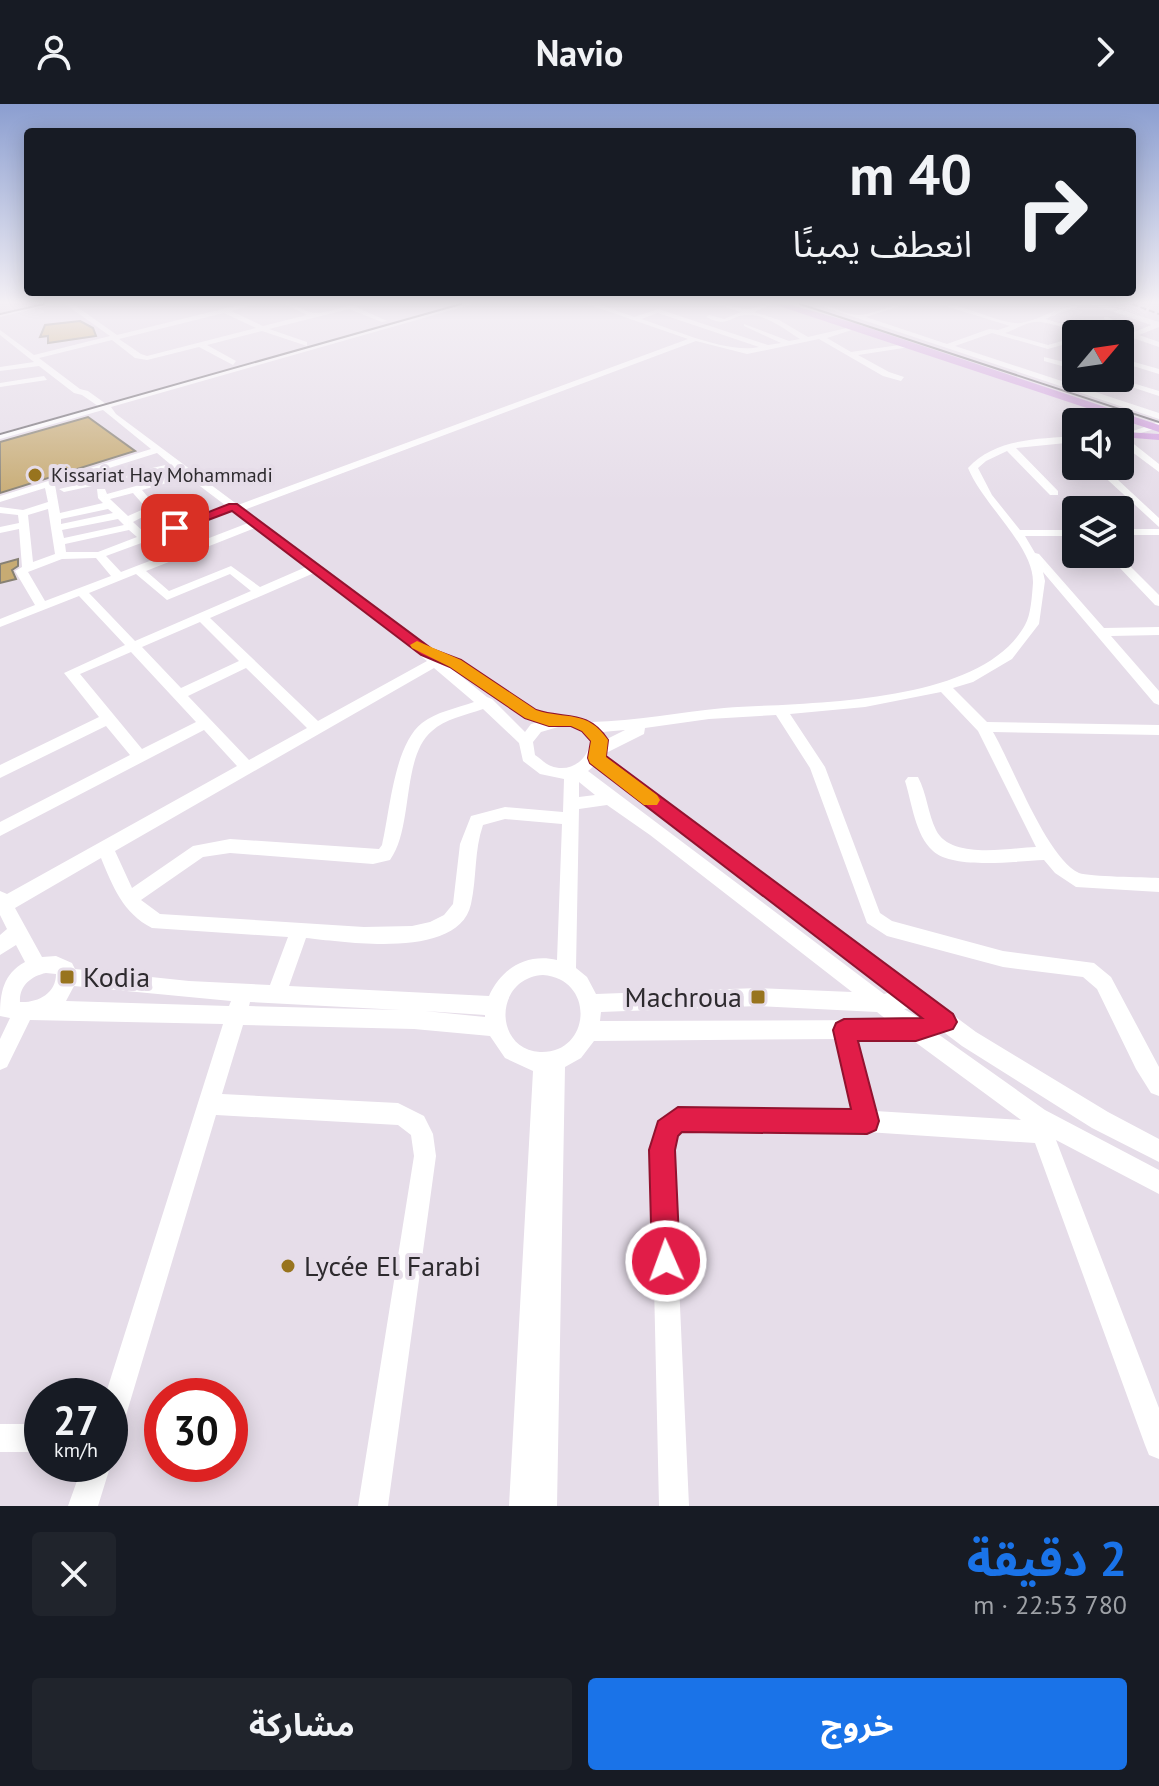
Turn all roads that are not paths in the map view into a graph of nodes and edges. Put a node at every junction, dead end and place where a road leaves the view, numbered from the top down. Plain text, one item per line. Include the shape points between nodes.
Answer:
1 (49, 369) edge
2 (213, 369) edge
3 (234, 369) edge
4 (612, 369) edge
5 (881, 369) edge
6 (983, 369) edge
7 (990, 369) edge
8 (1015, 369) edge
9 (44, 378) dead end
10 (901, 379) dead end
11 (0, 385) edge
12 (1134, 386) edge
13 (78, 394) junction
14 (1159, 394) edge
15 (99, 407) junction
16 (1097, 408) edge
17 (62, 411) junction
18 (1159, 416) edge
19 (1134, 420) edge
20 (1154, 426) edge
21 (0, 430) edge
22 (1134, 432) edge
23 (1134, 432) edge
24 (0, 436) edge
25 (1062, 441) edge
26 (1134, 446) edge
27 (1010, 448) junction
28 (158, 450) junction
29 (178, 465) junction
30 (1158, 467) edge
31 (95, 470) junction
32 (190, 474) junction
33 (1113, 480) edge
34 (76, 482) junction
35 (99, 483) junction
36 (137, 491) junction
37 (51, 493) junction
38 (1054, 493) dead end
39 (0, 499) edge
40 (106, 502) junction
41 (235, 508) junction
42 (0, 510) edge
43 (82, 511) junction
44 (24, 519) junction
45 (126, 520) junction
46 (56, 522) junction
47 (256, 524) junction
48 (1159, 524) edge
49 (0, 530) edge
50 (1134, 532) edge
51 (1159, 532) edge
52 (1019, 533) junction
53 (1062, 533) edge
54 (145, 539) junction
55 (59, 542) junction
56 (1028, 548) junction
57 (99, 555) junction
58 (61, 556) junction
59 (317, 567) junction
60 (28, 568) junction
61 (1126, 568) edge
62 (137, 569) junction
63 (118, 576) junction
64 (81, 591) junction
65 (259, 592) junction
66 (1159, 602) edge
67 (42, 607) junction
68 (202, 617) junction
69 (0, 623) edge
70 (1159, 631) edge
71 (1101, 632) junction
72 (133, 646) junction
73 (431, 657) junction
74 (248, 662) junction
75 (946, 689) junction
76 (179, 695) junction
77 (1159, 700) edge
78 (487, 702) junction
79 (779, 709) junction
80 (108, 719) junction
81 (565, 720) junction
82 (659, 722) junction
83 (205, 723) junction
84 (588, 727) junction
85 (983, 727) junction
86 (317, 729) junction
87 (1159, 730) edge
88 (526, 742) junction
89 (598, 753) junction
90 (140, 757) junction
91 (248, 768) junction
92 (0, 772) edge
93 (571, 772) junction
94 (913, 781) dead end
95 (610, 799) junction
96 (567, 811) junction
97 (0, 830) edge
98 (105, 848) junction
99 (1048, 853) junction
100 (1159, 885) edge
101 (129, 899) junction
102 (2, 901) edge
103 (300, 930) junction
104 (18, 931) junction
105 (0, 947) edge
106 (37, 966) junction
107 (561, 970) junction
108 (67, 977) junction
109 (9, 979) edge
110 (243, 993) junction
111 (277, 993) junction
112 (915, 998) junction
113 (592, 1003) junction
114 (882, 1003) junction
115 (18, 1009) edge
116 (495, 1016) junction
117 (233, 1017) junction
118 (945, 1022) junction
119 (844, 1030) junction
120 (916, 1030) junction
121 (589, 1031) junction
122 (0, 1060) edge
123 (549, 1060) junction
124 (1159, 1085) edge
125 (207, 1104) junction
126 (867, 1121) junction
127 (1040, 1125) junction
128 (1159, 1151) edge
129 (1159, 1182) edge
130 (123, 1378) edge
131 (0, 1438) edge
132 (24, 1438) edge
133 (1159, 1445) edge
134 (91, 1482) edge
135 (83, 1506) edge
136 (373, 1506) edge
137 (524, 1506) edge
138 (542, 1506) edge
139 (674, 1506) edge

1 - 13 street
2 - 15 street
3 - 15 street
4 - 41 street
5 - 10 street
6 - 16 main road
7 - 20 main road
8 - 18 street
9 - 11 street
12 - 14 street
13 - 15 street
13 - 17 street
15 - 17 street
15 - 24 street
15 - 28 street
17 - 21 street
19 - 20 main road
20 - 22 main road
20 - 23 street
25 - 27 street
26 - 30 street
27 - 38 street
27 - 52 street via 983,458 973,468
28 - 29 street
28 - 31 street
29 - 32 street
29 - 35 street
31 - 34 street
31 - 35 street
32 - 36 street
32 - 41 street
33 - 48 street
34 - 35 street
34 - 37 street
34 - 43 street
35 - 40 street
36 - 40 street
36 - 45 street via 153,509
37 - 39 street
37 - 44 street
37 - 46 street
40 - 43 street
40 - 45 street
41 - 47 street
41 - 54 street
42 - 44 street
43 - 46 street
44 - 49 street
44 - 60 street
45 - 46 street
45 - 54 street
45 - 55 street
46 - 55 street
47 - 59 street
47 - 62 street
50 - 51 street
52 - 53 street
52 - 56 street
54 - 57 street
55 - 58 street
56 - 71 street
56 - 75 street via 1040,582 1031,629 1013,651
57 - 58 street
57 - 63 street
58 - 60 street
59 - 65 street
59 - 73 street
60 - 67 street via 21,571
61 - 66 street
62 - 63 street
62 - 65 street via 167,596 231,569
63 - 64 street
64 - 67 street
64 - 72 street
65 - 68 street
67 - 69 street
68 - 72 street
68 - 74 street
70 - 71 street
71 - 77 street
72 - 76 street
72 - 80 street via 71,673
73 - 78 street
73 - 81 street via 455,664 531,714
73 - 86 street
74 - 76 street
74 - 86 street
75 - 79 street via 890,701
75 - 85 street
76 - 83 street
78 - 88 street
78 - 101 street via 429,725 419,735 384,855 208,847
79 - 82 street
79 - 124 street via 817,767 873,918 887,928 1003,959 1054,963 1097,974
80 - 90 street
80 - 92 street
81 - 84 street
81 - 88 street via 536,728
82 - 84 street
82 - 89 street
83 - 90 street
83 - 91 street
84 - 89 street via 595,732
85 - 87 street
85 - 99 street
86 - 91 street
88 - 93 street via 534,763 552,772
89 - 93 street
89 - 112 street
90 - 97 street
91 - 98 street
93 - 95 street
93 - 96 street
94 - 99 street via 929,833 940,848 971,857
95 - 96 street
95 - 114 street
96 - 103 street via 505,813 477,820 468,844 462,906 453,919 434,930 398,936
96 - 107 street
98 - 101 street
98 - 102 street
99 - 100 street via 1076,880
101 - 103 street via 137,912 158,922
102 - 104 street
103 - 111 street
104 - 105 street
104 - 106 street
106 - 108 street via 58,965
106 - 109 street
107 - 113 street via 582,984
107 - 116 street via 525,971 511,980 501,991
108 - 110 street
108 - 115 street via 60,995
109 - 115 street via 9,993
110 - 111 street
110 - 117 street
111 - 116 street
112 - 114 street
112 - 118 street
113 - 114 street via 758,997
113 - 121 street
114 - 120 street
115 - 117 street
115 - 122 street
116 - 117 street
116 - 123 street via 501,1041 513,1052
117 - 125 street
118 - 120 street
118 - 128 street via 1041,1085
119 - 120 street
119 - 121 street
119 - 126 street
120 - 127 street
121 - 123 street via 582,1043
123 - 137 street
123 - 138 street
125 - 130 street
125 - 136 street via 398,1114 415,1119 423,1131 425,1156
126 - 127 street
126 - 139 street via 678,1120 667,1129 662,1150
127 - 129 street
127 - 133 street
131 - 132 street
134 - 135 street

